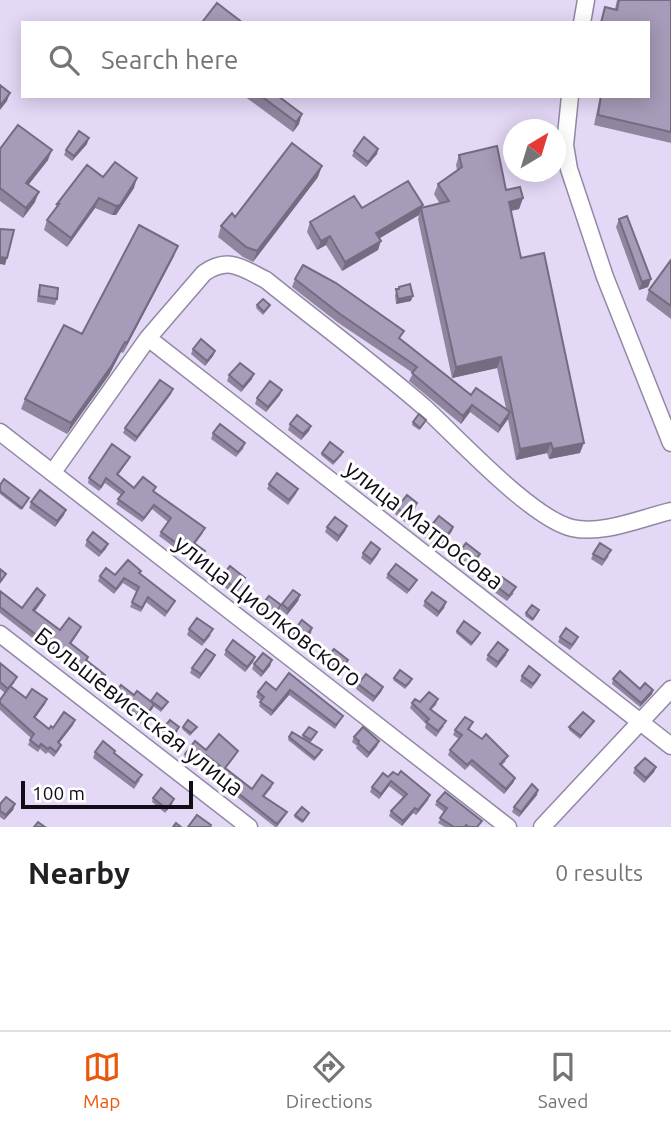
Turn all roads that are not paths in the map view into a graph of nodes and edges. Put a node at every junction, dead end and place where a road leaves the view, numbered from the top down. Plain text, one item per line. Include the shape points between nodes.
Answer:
1 (586, 0) edge
2 (582, 21) edge
3 (570, 98) edge
4 (148, 338) junction
5 (0, 432) edge
6 (671, 443) edge
7 (53, 472) junction
8 (671, 510) edge
9 (0, 634) edge
10 (671, 689) edge
11 (639, 722) junction
12 (671, 746) edge
13 (249, 827) edge
14 (508, 827) edge
15 (541, 827) edge

1 - 2 street
3 - 6 street via 565,145 569,169 605,277
4 - 7 street
4 - 8 street via 204,273 225,263 242,267 266,280 422,406 552,519 595,530
4 - 11 street, улица Матросова
5 - 7 street, улица Циолковского
7 - 14 street, улица Циолковского
9 - 13 street, Большевистская улица
10 - 11 street
11 - 12 street, улица Матросова
11 - 15 street

